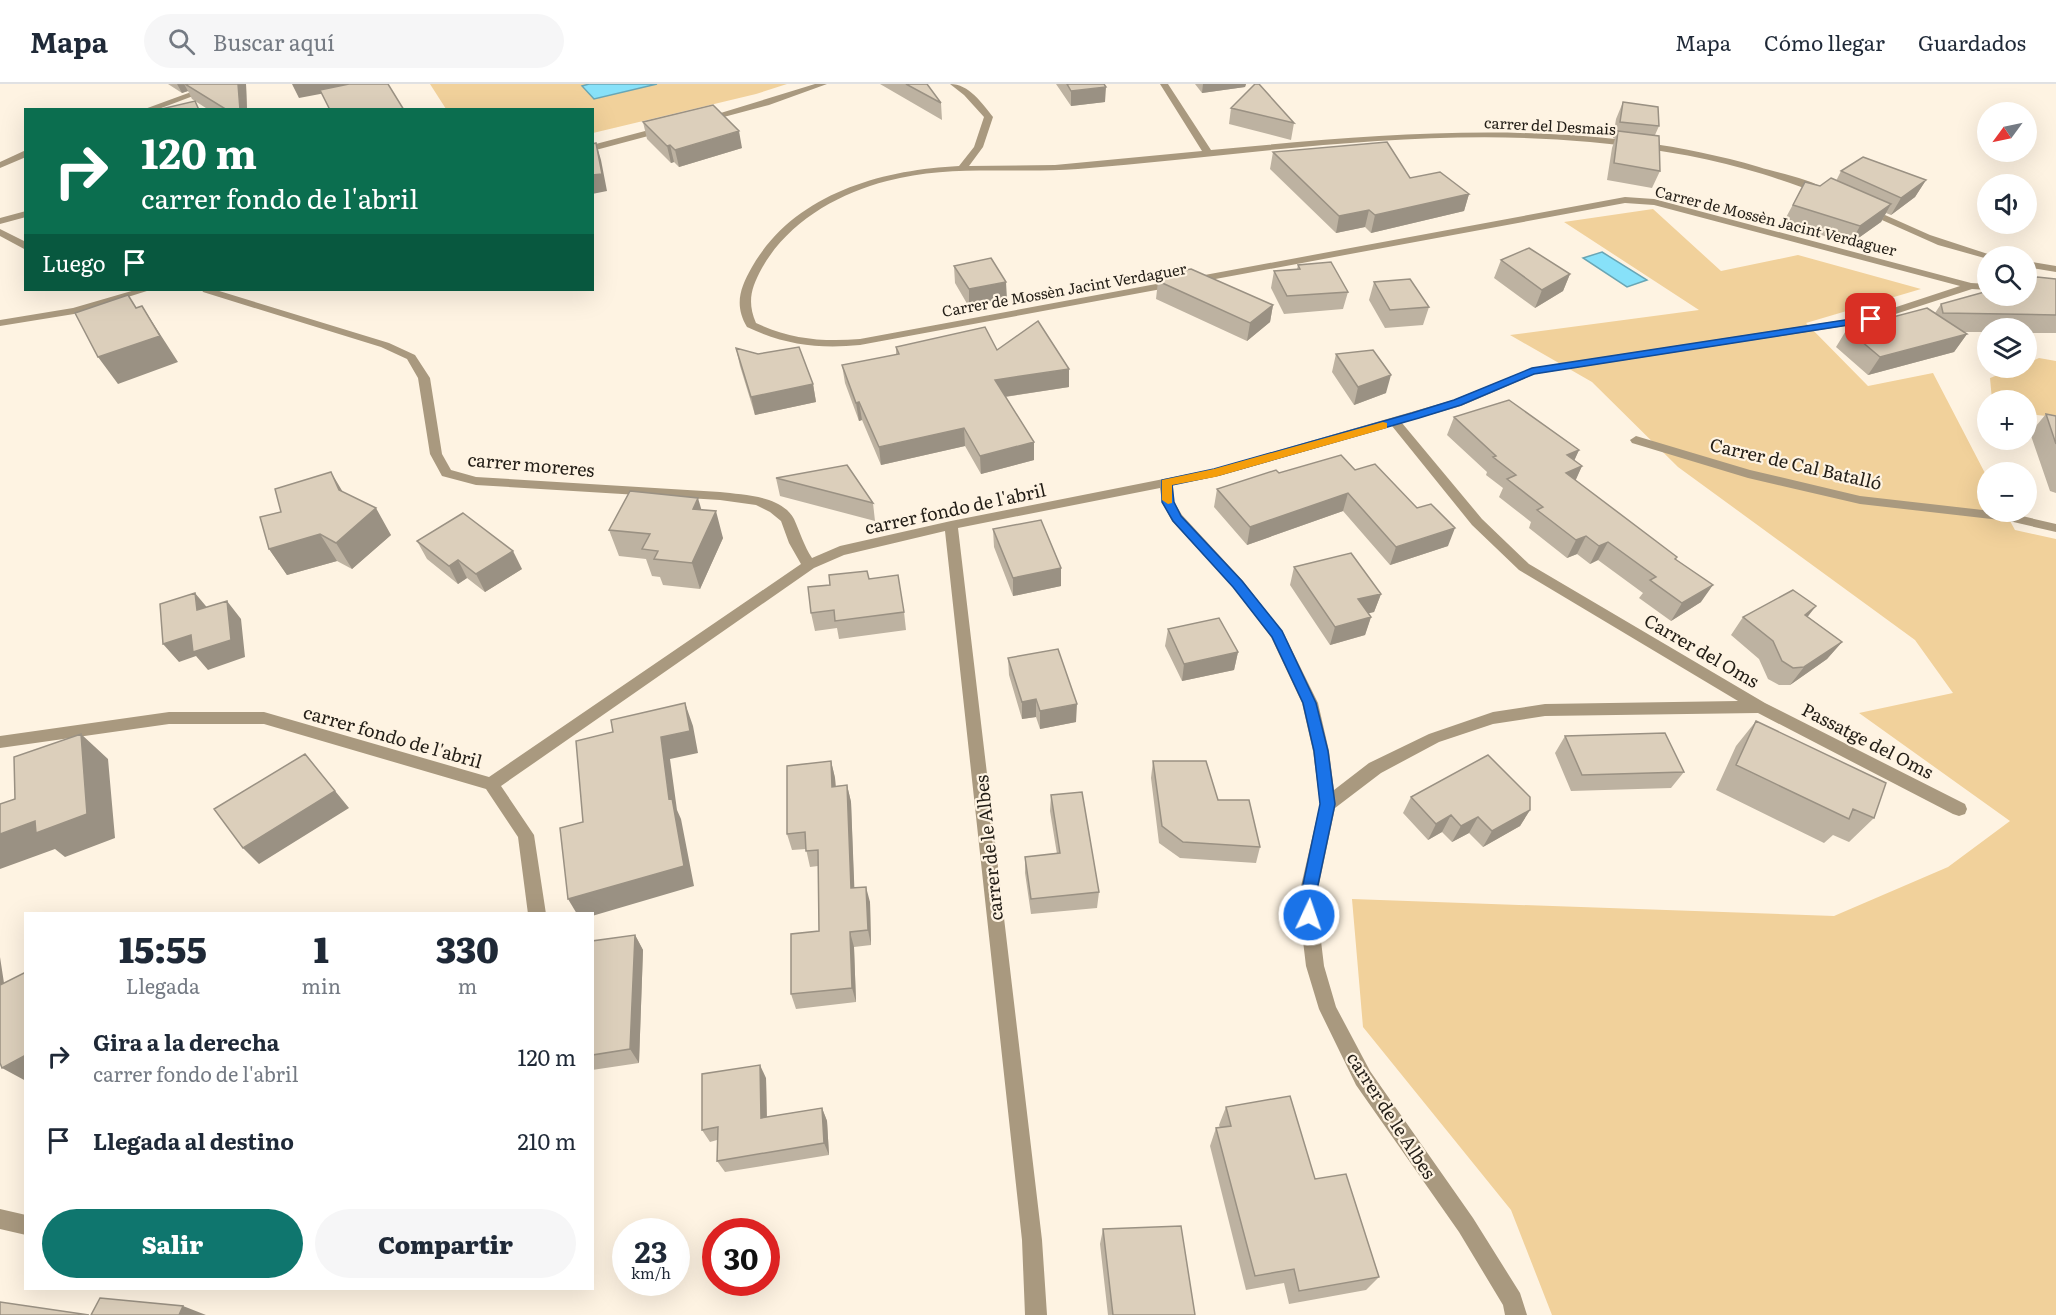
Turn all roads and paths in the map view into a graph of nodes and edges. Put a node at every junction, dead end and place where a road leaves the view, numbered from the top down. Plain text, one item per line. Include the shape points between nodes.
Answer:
1 (221, 84) edge
2 (823, 84) edge
3 (954, 84) edge
4 (1164, 84) edge
5 (152, 108) edge
6 (697, 121) edge
7 (674, 127) edge
8 (594, 147) edge
9 (1208, 153) junction
10 (24, 154) edge
11 (0, 165) edge
12 (961, 170) junction
13 (1837, 196) edge
14 (1857, 206) edge
15 (24, 215) edge
16 (0, 221) edge
17 (0, 232) edge
18 (24, 246) edge
19 (1977, 254) edge
20 (2037, 266) edge
21 (2056, 269) edge
22 (1971, 286) junction
23 (1977, 286) edge
24 (142, 291) edge
25 (210, 291) edge
26 (0, 323) edge
27 (1395, 422) junction
28 (1636, 440) dead end
29 (1166, 483) junction
30 (951, 525) junction
31 (2056, 528) edge
32 (809, 565) junction
33 (1760, 707) junction
34 (0, 742) edge
35 (491, 784) junction
36 (1328, 804) junction
37 (1959, 809) dead end
38 (537, 912) edge
39 (0, 1219) edge
40 (24, 1225) edge
41 (1036, 1315) edge
42 (1516, 1315) edge

1 - 5 street
2 - 6 street via 766,104
3 - 12 street via 989,117 978,147
4 - 9 street
7 - 8 street
9 - 12 street, Carrer de Mossèn Jacint Verdaguer via 1075,166
9 - 13 street, carrer del Desmais via 1349,141 1523,135 1602,141 1703,156 1778,175
10 - 11 street
12 - 22 street, Carrer de Mossèn Jacint Verdaguer via 886,178 812,209 782,232 760,260 744,305 751,325 801,344 860,342 1625,200 1654,202
14 - 19 street via 1925,238
15 - 16 street
17 - 18 street
20 - 21 street
22 - 23 street, Carrer de Mossèn Jacint Verdaguer
22 - 27 street, carrer fondo de l'abril via 1871,319 1532,372 1457,403
24 - 26 street via 74,311
25 - 32 street, carrer moreres via 385,345 411,357 424,378 436,454 447,473 476,481 759,501 787,519
27 - 29 street, carrer fondo de l'abril
27 - 33 street, Carrer del Oms via 1477,522 1524,567
28 - 31 street, Carrer de Cal Batalló via 1748,474 1860,500 2009,517
29 - 30 street, carrer fondo de l'abril
29 - 36 street, carrer de le Albes via 1168,502 1177,518 1238,584 1277,634 1310,703
30 - 32 street, carrer fondo de l'abril via 840,551
30 - 41 street, carrer de le Albes via 1032,1240
32 - 35 street, carrer fondo de l'abril
33 - 36 street, Carrer del Oms via 1545,710 1493,718 1434,738 1375,768
33 - 37 street, Passatge del Oms
34 - 35 street, carrer fondo de l'abril via 169,718 264,717
35 - 38 street via 526,835
36 - 42 street, carrer de le Albes via 1307,899 1315,966 1328,1009 1363,1078 1466,1225 1512,1300
39 - 40 street

